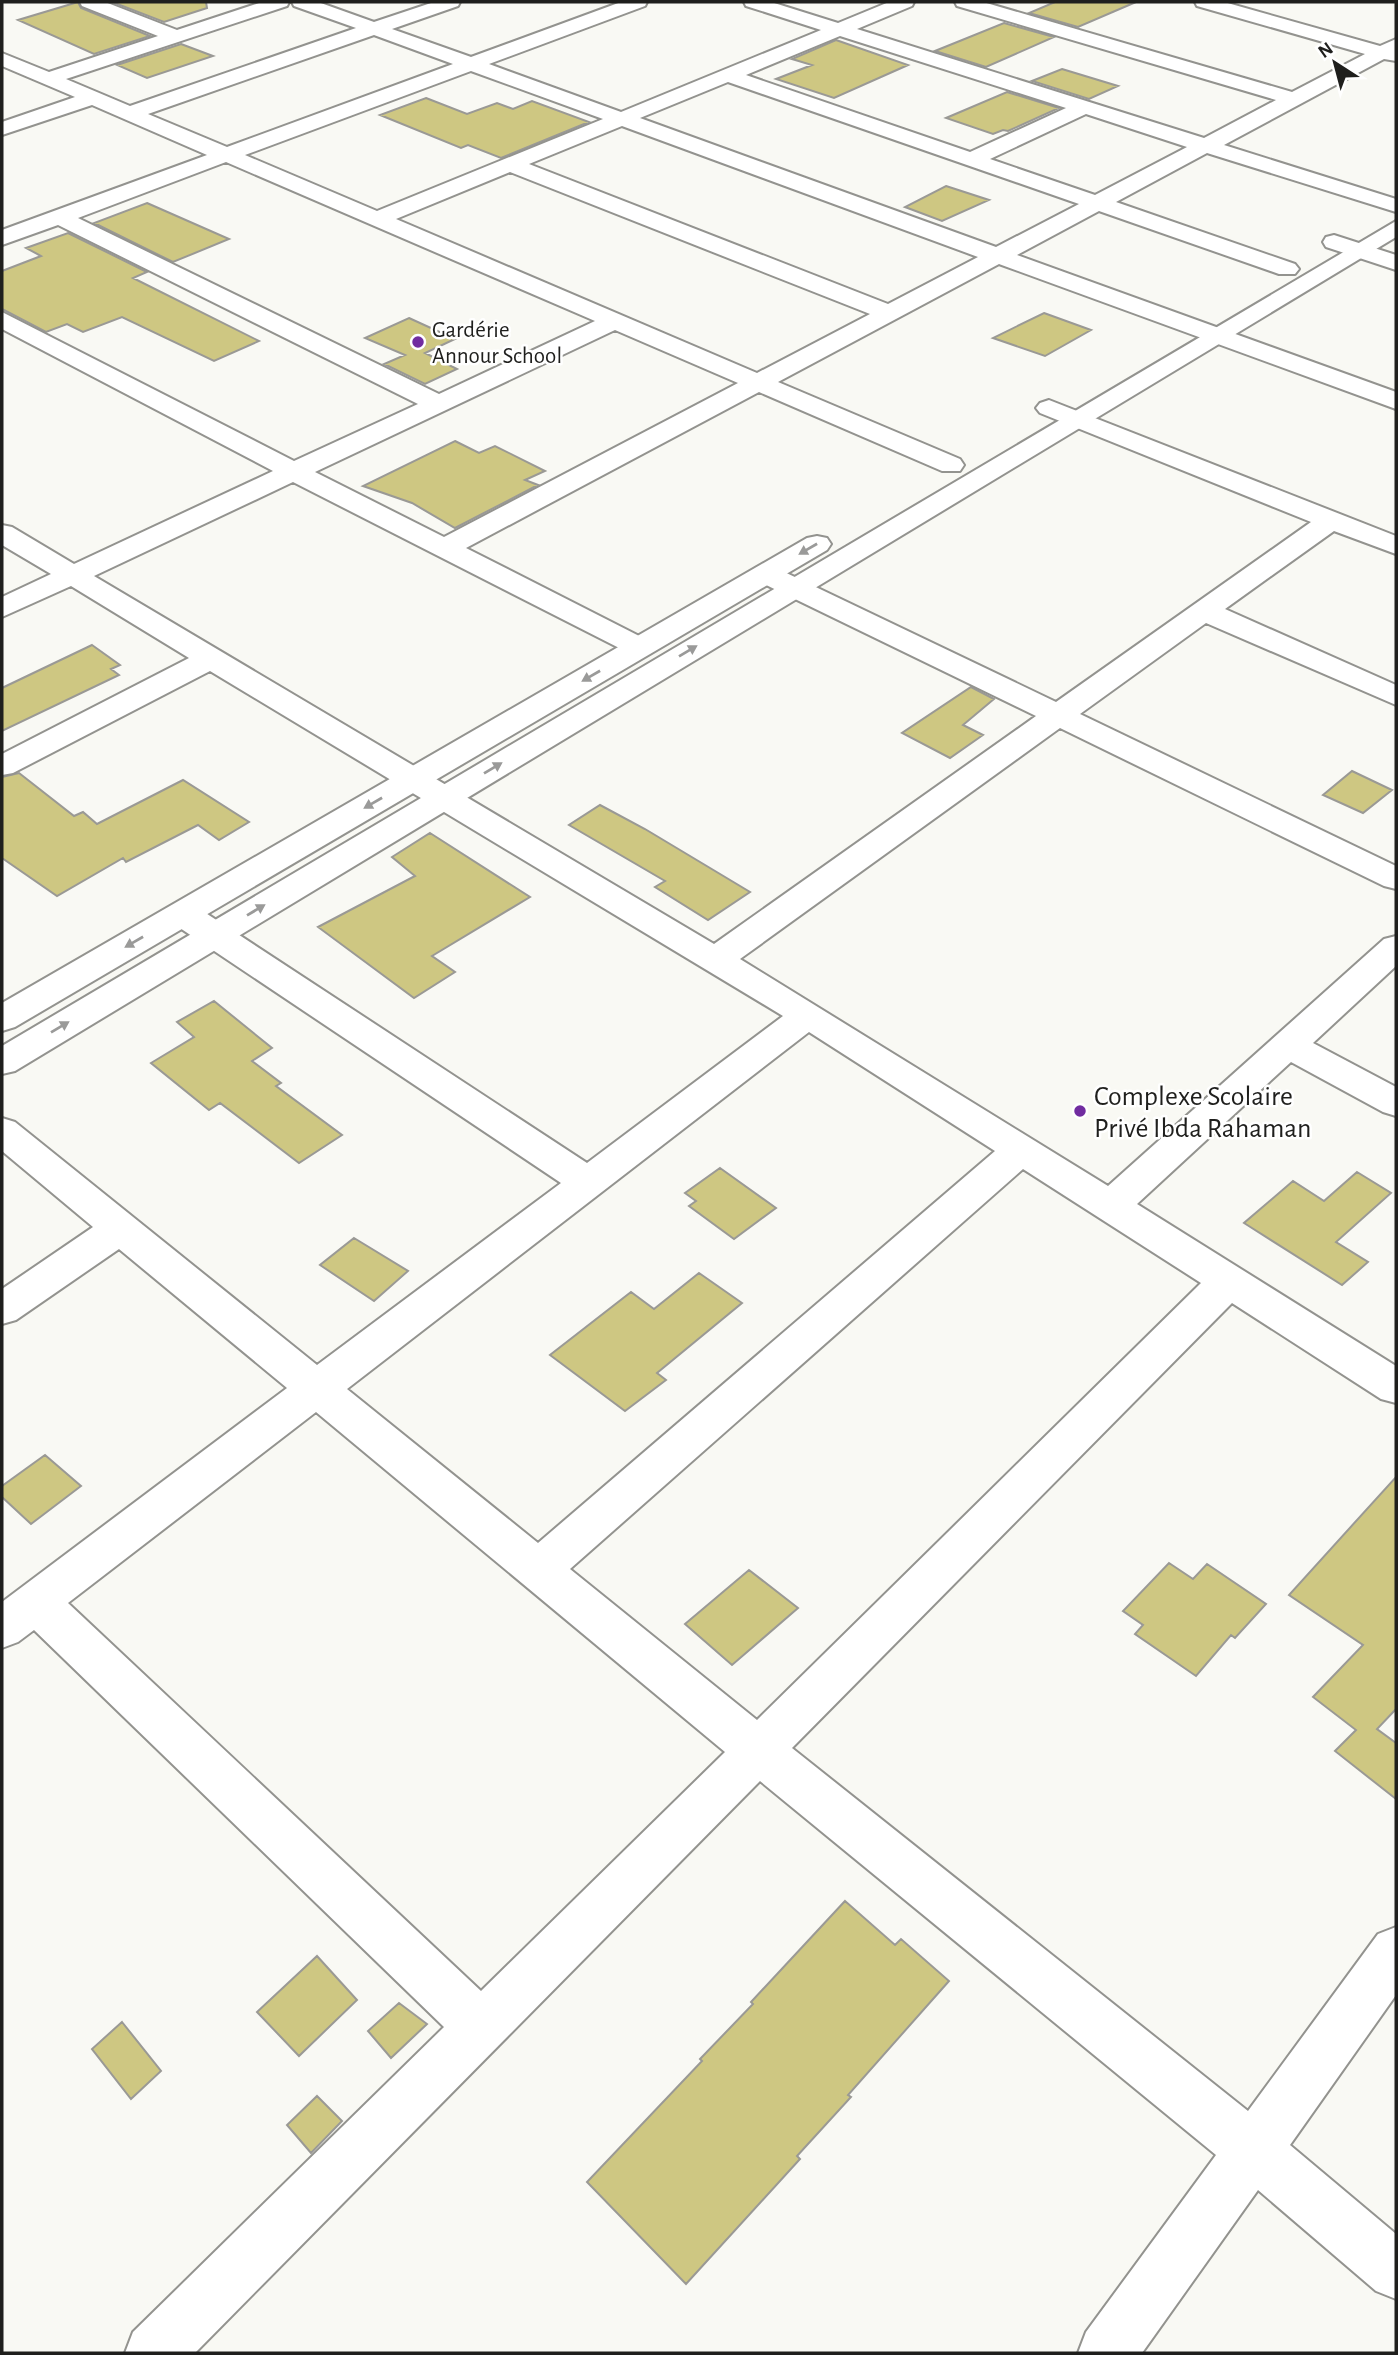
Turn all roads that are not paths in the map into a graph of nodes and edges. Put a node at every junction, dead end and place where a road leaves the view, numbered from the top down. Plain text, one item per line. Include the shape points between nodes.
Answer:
1 (89, 2) edge
2 (280, 2) edge
3 (301, 2) edge
4 (451, 2) edge
5 (638, 2) edge
6 (753, 2) edge
7 (905, 2) edge
8 (964, 2) edge
9 (1203, 2) edge
10 (1280, 2) edge
11 (1251, 15) junction
12 (375, 28) junction
13 (840, 29) junction
14 (176, 36) junction
15 (1392, 51) edge
16 (2, 59) edge
17 (472, 63) junction
18 (728, 75) junction
19 (50, 78) junction
20 (93, 98) junction
21 (1294, 99) junction
22 (1085, 107) junction
23 (130, 113) junction
24 (622, 119) junction
25 (2, 129) edge
26 (1207, 145) junction
27 (224, 155) junction
28 (969, 159) junction
29 (509, 164) junction
30 (1097, 203) junction
31 (1396, 213) edge
32 (59, 217) junction
33 (375, 220) junction
34 (2, 238) edge
35 (1347, 246) junction
36 (998, 256) junction
37 (1396, 263) edge
38 (1287, 269) junction
39 (890, 313) junction
40 (2, 319) edge
41 (613, 322) junction
42 (1203, 331) junction
43 (758, 382) junction
44 (1395, 398) edge
45 (439, 404) junction
46 (1049, 408) junction
47 (1077, 419) junction
48 (951, 465) junction
49 (294, 472) junction
50 (1331, 520) junction
51 (2, 533) edge
52 (1396, 546) edge
53 (445, 548) junction
54 (766, 574) junction
55 (71, 576) junction
56 (795, 588) junction
57 (2, 608) edge
58 (1204, 611) junction
59 (639, 648) junction
60 (210, 659) junction
61 (1396, 696) edge
62 (1058, 715) junction
63 (2, 766) edge
64 (413, 780) junction
65 (443, 798) junction
66 (1396, 879) edge
67 (183, 914) junction
68 (215, 935) junction
69 (1396, 947) edge
70 (715, 960) junction
71 (808, 1015) junction
72 (2, 1020) edge
73 (1288, 1045) junction
74 (2, 1062) edge
75 (1396, 1103) edge
76 (2, 1131) edge
77 (1021, 1150) junction
78 (588, 1182) junction
79 (1110, 1206) junction
80 (121, 1228) junction
81 (1228, 1281) junction
82 (2, 1309) edge
83 (1396, 1387) edge
84 (317, 1388) junction
85 (538, 1570) junction
86 (19, 1615) edge
87 (758, 1750) junction
88 (1396, 1952) edge
89 (481, 2026) junction
90 (1253, 2150) junction
91 (1396, 2271) edge
92 (154, 2353) edge
93 (1107, 2353) edge

1 - 14 street
2 - 14 street
3 - 12 street
4 - 12 street
5 - 17 street
6 - 13 street
7 - 13 street
8 - 21 street
9 - 11 street
10 - 11 street
11 - 15 street
12 - 17 street
12 - 23 street
13 - 18 street
13 - 22 street
14 - 19 street
15 - 21 street
16 - 19 street
17 - 24 street
17 - 27 street
18 - 24 street
18 - 28 street
19 - 20 street
20 - 23 street
20 - 25 street
21 - 26 street
22 - 26 street
22 - 28 street
23 - 27 street
24 - 29 street
24 - 36 street
26 - 30 street
26 - 31 street
27 - 32 street
27 - 33 street
28 - 30 street
29 - 33 street
29 - 39 street
30 - 36 street
30 - 38 street
31 - 35 street
32 - 34 street
32 - 45 street
33 - 41 street
35 - 37 street
35 - 38 street
35 - 42 street
36 - 39 street
36 - 42 street
38 - 42 street
39 - 43 street
40 - 49 street
41 - 43 street
41 - 45 street
42 - 44 street
42 - 46 street
42 - 47 street
43 - 48 street
43 - 53 street
45 - 49 street
46 - 47 street
46 - 48 street
47 - 50 street
47 - 56 street
48 -> 54 street
49 - 53 street
49 - 55 street
50 - 52 street
50 - 58 street
51 - 55 street
53 - 59 street
54 - 56 street
54 - 59 street
55 - 57 street
55 - 60 street
56 - 62 street
65 -> 56 street
58 - 61 street
58 - 62 street
59 -> 64 street
60 - 63 street
60 - 64 street
62 - 66 street
62 - 70 street
64 - 65 street
64 -> 67 street
68 -> 65 street
65 - 70 street
67 - 68 street
67 -> 72 street
74 -> 68 street
68 - 78 street
69 - 73 street
70 - 71 street
71 - 77 street
71 - 78 street
73 - 75 street
73 - 79 street
76 - 80 street
77 - 79 street
77 - 85 street
78 - 84 street
79 - 81 street
80 - 82 street
80 - 84 street
81 - 83 street
81 - 87 street
84 - 85 street
84 - 86 street
85 - 87 street
86 - 89 street
87 - 89 street
87 - 90 street
88 - 90 street
89 - 92 street
90 - 91 street
90 - 93 street

